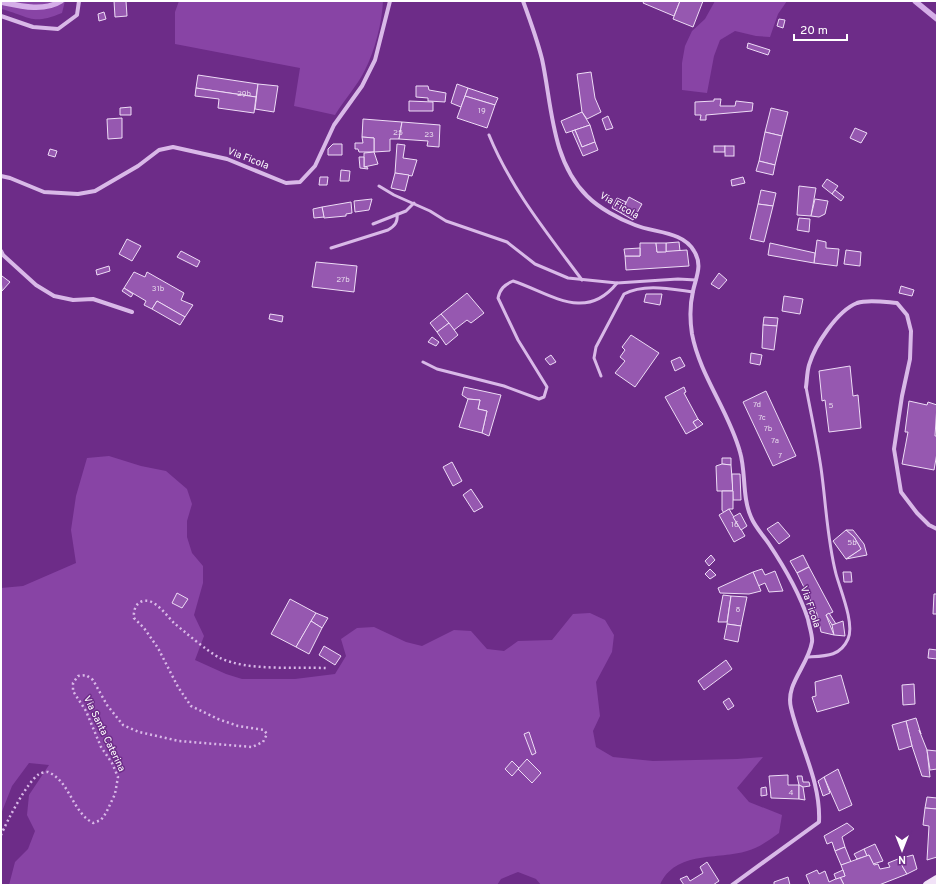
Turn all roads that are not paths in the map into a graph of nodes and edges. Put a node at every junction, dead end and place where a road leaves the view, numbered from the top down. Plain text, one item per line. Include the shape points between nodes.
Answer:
1 (79, 1) edge
2 (390, 1) edge
3 (522, 1) edge
4 (1, 16) edge
5 (489, 135) dead end
6 (1, 176) edge
7 (379, 186) dead end
8 (414, 203) junction
9 (396, 214) junction
10 (373, 224) dead end
11 (331, 248) dead end
12 (1, 251) edge
13 (582, 280) junction
14 (696, 280) junction
15 (617, 283) junction
16 (693, 292) junction
17 (132, 312) dead end
18 (423, 362) dead end
19 (601, 376) dead end
20 (806, 387) joint
21 (937, 529) edge
22 (807, 657) junction
23 (937, 879) edge
24 (732, 885) edge
25 (927, 885) edge

1 - 4 street via 77,14 58,29 33,27
2 - 6 street, Via Ficola via 375,60 362,86 334,125 315,166 300,182 286,183 227,159 173,147 159,150 138,166 95,191 78,194 44,192
3 - 14 street, Via Ficola via 534,30 542,60 558,148 571,175 587,196 608,211 637,226 685,240 698,257 700,270
5 - 13 lane via 500,163 519,194
7 - 8 lane
8 - 9 lane
8 - 13 lane via 446,221 507,242 535,264 568,278
9 - 10 lane
9 - 11 lane via 398,220 388,230
12 - 17 street via 36,285 54,296 73,300 93,299
13 - 15 lane
14 - 15 lane
14 - 16 street, Via Ficola
15 - 18 lane via 597,300 583,304 573,304 548,296 513,281 499,292 498,298 518,340 546,387 544,397 539,399 504,386 437,369
16 - 19 lane via 653,288 632,290 624,294 596,348 594,358
16 - 22 street, Via Ficola via 692,332 699,357 741,452 749,514 797,589 808,619 812,640
20 - 21 street via 809,365 829,326 843,313 857,303 897,303 907,315 911,331 910,359 894,449 901,492 916,513
20 - 22 lane via 832,559 846,605 849,631 849,637 833,655
22 - 24 street, Via Ficola via 789,693 790,707 819,801 820,822
23 - 25 main road

